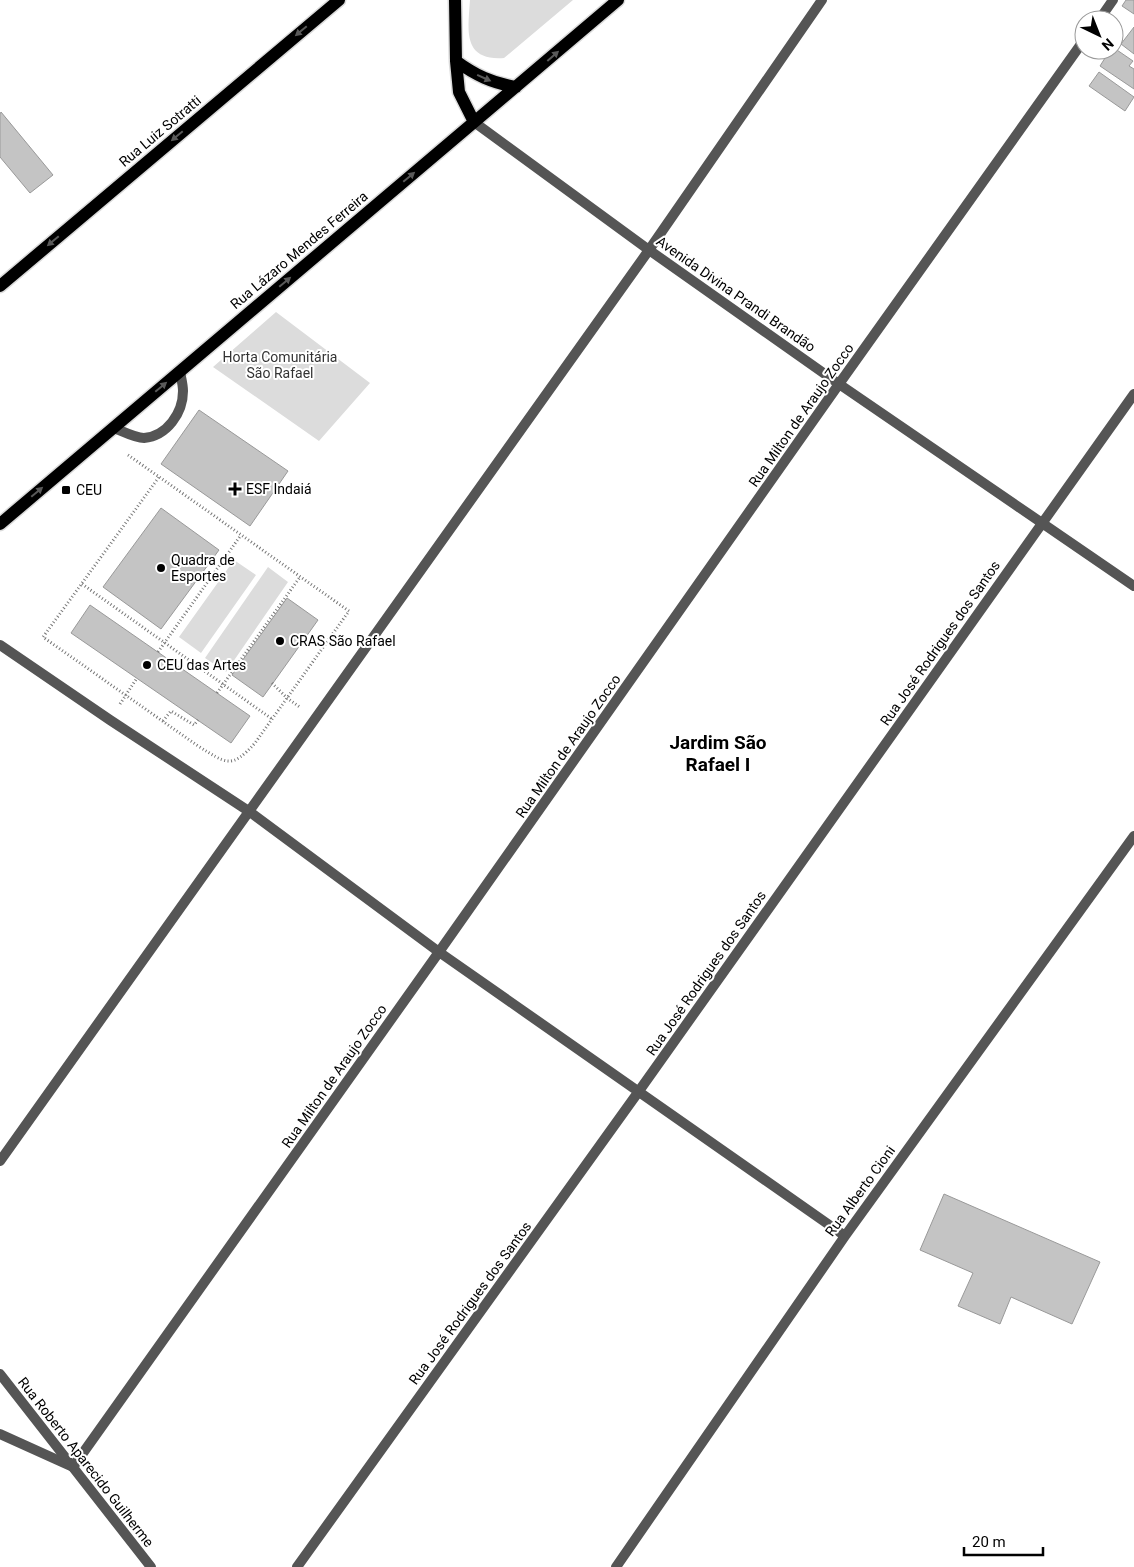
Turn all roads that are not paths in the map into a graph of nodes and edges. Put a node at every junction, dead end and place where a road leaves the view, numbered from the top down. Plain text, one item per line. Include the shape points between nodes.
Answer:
1 (339, 0) edge
2 (455, 0) edge
3 (618, 0) edge
4 (822, 0) edge
5 (1074, 54) edge
6 (456, 61) junction
7 (516, 87) junction
8 (474, 122) junction
9 (649, 250) junction
10 (0, 286) edge
11 (180, 371) junction
12 (839, 384) junction
13 (1134, 394) edge
14 (114, 428) junction
15 (1042, 523) junction
16 (0, 524) edge
17 (1134, 586) edge
18 (0, 645) edge
19 (250, 812) junction
20 (1134, 836) edge
21 (439, 952) junction
22 (638, 1091) junction
23 (0, 1161) edge
24 (845, 1236) junction
25 (0, 1374) edge
26 (0, 1434) edge
27 (73, 1467) junction
28 (150, 1567) edge
29 (297, 1567) edge
30 (616, 1567) edge

1 -> 10 main road, Rua Luiz Sotratti
2 - 6 main road
7 -> 3 main road, Rua Lázaro Mendes Ferreira
4 - 9 street
5 - 12 street, Rua Milton de Araujo Zocco
6 -> 7 main road via 483,79
6 - 8 main road via 459,92
7 - 8 main road, Rua Lázaro Mendes Ferreira
8 - 9 street, Avenida Divina Prandi Brandão
11 -> 8 main road, Rua Lázaro Mendes Ferreira
9 - 12 street, Avenida Divina Prandi Brandão
9 - 19 street
14 -> 11 main road, Rua Lázaro Mendes Ferreira
11 - 14 street via 184,389 182,404 176,418 161,433 142,438
12 - 15 street, Avenida Divina Prandi Brandão
12 - 21 street, Rua Milton de Araujo Zocco
13 - 15 street, Rua José Rodrigues dos Santos
16 -> 14 main road, Rua Lázaro Mendes Ferreira
15 - 17 street, Avenida Divina Prandi Brandão
15 - 22 street, Rua José Rodrigues dos Santos
18 - 19 street
19 - 21 street
19 - 23 street
20 - 24 street, Rua Alberto Cioni
21 - 22 street
21 - 27 street, Rua Milton de Araujo Zocco
22 - 24 street
22 - 29 street, Rua José Rodrigues dos Santos
24 - 30 street, Rua Alberto Cioni
25 - 27 street, Rua Roberto Aparecido Guilherme
26 - 27 street
27 - 28 street, Rua Roberto Aparecido Guilherme

